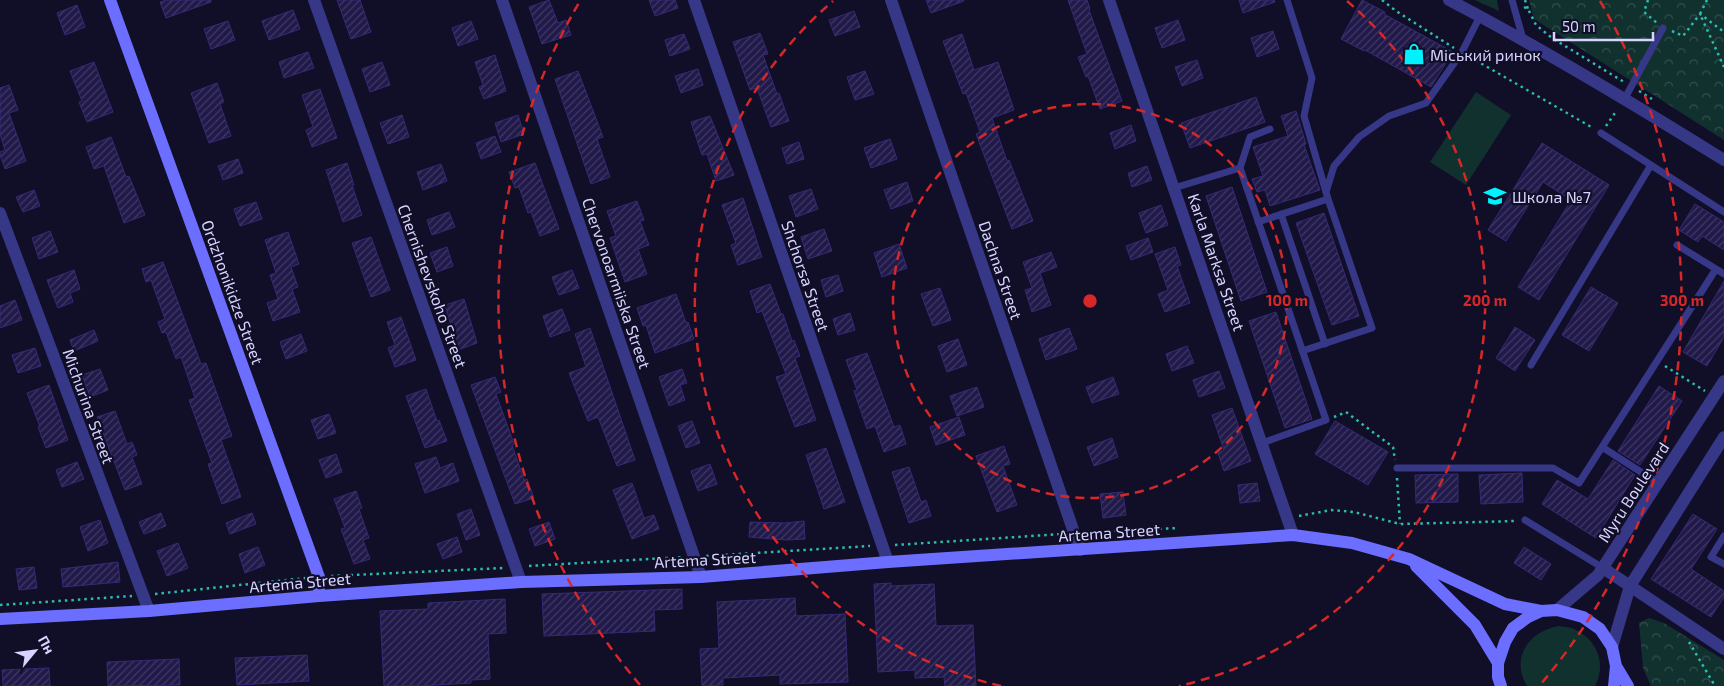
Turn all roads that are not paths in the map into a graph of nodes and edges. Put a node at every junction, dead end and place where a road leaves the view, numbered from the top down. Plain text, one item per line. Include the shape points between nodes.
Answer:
1 (110, 0) edge
2 (314, 0) edge
3 (502, 0) edge
4 (694, 0) edge
5 (891, 0) edge
6 (1109, 0) edge
7 (1287, 0) edge
8 (1449, 0) edge
9 (1512, 2) edge
10 (1480, 16) junction
11 (1663, 28) road end
12 (1523, 39) junction
13 (1625, 98) junction
14 (1270, 129) dead end
15 (1601, 133) road end
16 (1724, 160) edge
17 (1651, 165) junction
18 (1240, 168) junction
19 (1174, 188) junction
20 (1327, 196) junction
21 (1724, 212) edge
22 (0, 213) edge
23 (1281, 214) junction
24 (1258, 222) junction
25 (1677, 245) dead end
26 (1716, 269) junction
27 (1724, 274) edge
28 (1325, 344) junction
29 (1302, 351) junction
30 (1531, 365) dead end
31 (1724, 381) edge
32 (1724, 437) edge
33 (1262, 443) junction
34 (1602, 447) junction
35 (1397, 468) road end
36 (1658, 483) junction
37 (1525, 520) road end
38 (1294, 536) junction
39 (1724, 536) edge
40 (1080, 550) junction
41 (1409, 559) junction
42 (888, 562) junction
43 (1724, 564) edge
44 (1603, 568) junction
45 (701, 577) junction
46 (521, 582) junction
47 (1630, 586) junction
48 (319, 596) junction
49 (1557, 610) junction
50 (148, 611) junction
51 (1541, 611) junction
52 (0, 619) edge
53 (1612, 647) junction
54 (1724, 649) edge
55 (1498, 663) junction
56 (1616, 666) junction
57 (1501, 686) edge
58 (1614, 686) edge
59 (1628, 686) edge

1 - 48 main road, Ordzhonikidze Street via 319,577
2 - 46 street, Chernishevskoho Street
3 - 45 street, Chervonoarmiiska Street
4 - 42 street, Shchorsa Street
5 - 40 street, Dachna Street
6 - 19 street, Karla Marksa Street
7 - 20 lane via 1312,78 1304,116
8 - 10 street
9 - 12 lane
10 - 12 street
10 - 20 lane via 1462,52 1426,103 1389,116 1358,137 1334,166
11 - 13 lane
12 - 13 street
13 - 16 street
14 - 18 lane via 1250,137
15 - 17 lane
17 - 21 lane
17 - 30 lane
18 - 19 lane
18 - 24 lane
19 - 33 street, Karla Marksa Street
20 - 23 lane
20 - 28 lane via 1372,328
22 - 50 street, Michurina Street
23 - 24 lane
23 - 28 lane
24 - 29 lane
25 - 26 lane
26 - 27 lane
26 - 34 lane
28 - 29 lane
29 - 33 lane via 1326,420
31 - 36 street, Myru Boulevard
32 - 47 street
33 - 38 street, Karla Marksa Street
34 - 35 lane via 1579,482 1554,468
34 - 36 lane
36 - 44 street, Myru Boulevard
37 - 44 lane
38 - 40 main road, Artema Street
38 - 41 main road, Artema Street via 1352,543
39 - 43 lane via 1711,557
40 - 42 main road, Artema Street
41 - 51 main road, Artema Street via 1505,604
41 - 55 main road, Artema Street via 1475,625
42 - 45 main road, Artema Street
44 - 47 street
44 - 49 street, Myru Boulevard
45 - 46 main road, Artema Street
46 - 48 main road, Artema Street
47 - 53 street
47 - 54 street
48 - 50 main road, Artema Street
49 - 51 main road
49 - 53 main road via 1583,616 1600,630
50 - 52 main road, Artema Street
51 - 55 main road via 1513,628
53 - 56 main road
55 - 57 main road
56 - 58 main road
56 - 59 main road

